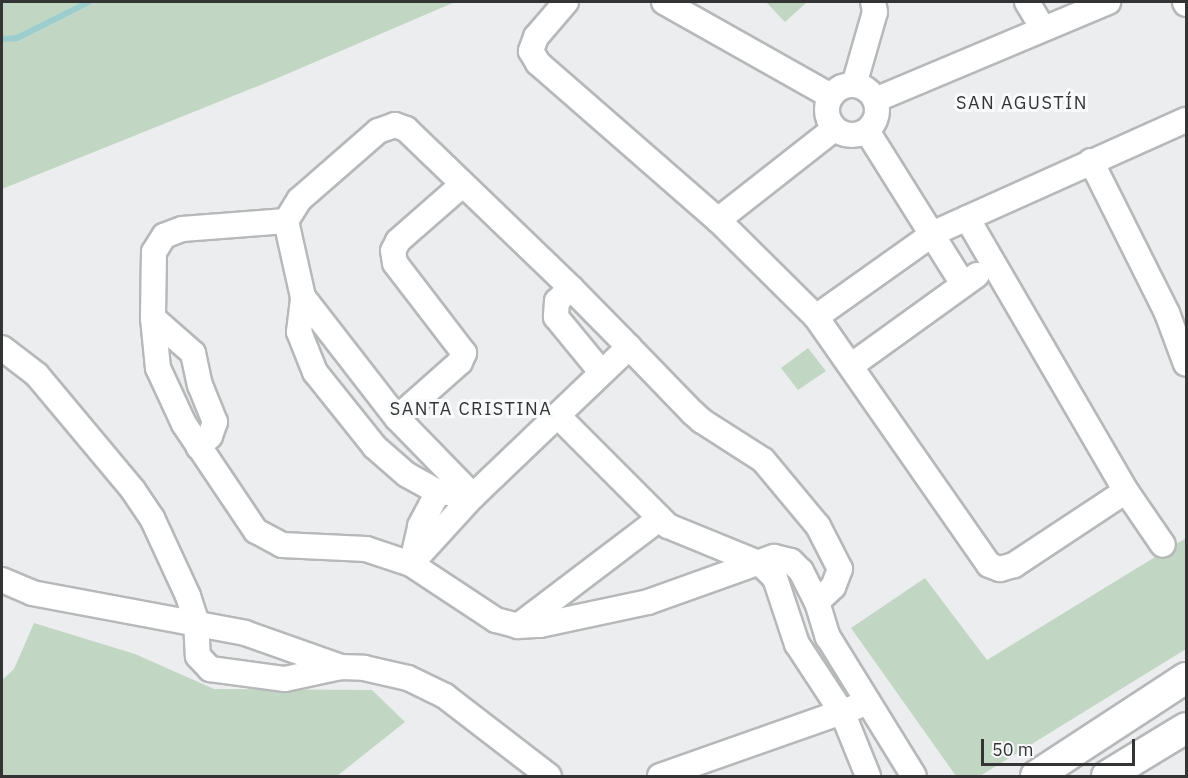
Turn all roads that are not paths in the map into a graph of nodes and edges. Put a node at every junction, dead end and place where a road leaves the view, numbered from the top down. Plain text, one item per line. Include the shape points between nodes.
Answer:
1 (566, 2) edge
2 (664, 2) edge
3 (873, 2) edge
4 (1027, 2) edge
5 (1108, 2) edge
6 (1042, 27) junction
7 (854, 85) junction
8 (831, 96) junction
9 (875, 100) junction
10 (1186, 120) edge
11 (834, 129) junction
12 (867, 131) junction
13 (1091, 161) junction
14 (463, 184) junction
15 (967, 218) junction
16 (718, 220) junction
17 (286, 221) junction
18 (933, 232) junction
19 (992, 265) junction
20 (963, 284) junction
21 (571, 288) junction
22 (303, 297) junction
23 (816, 317) junction
24 (153, 318) junction
25 (629, 347) junction
26 (2, 348) edge
27 (1186, 364) edge
28 (852, 365) junction
29 (602, 373) junction
30 (559, 417) junction
31 (397, 418) junction
32 (199, 447) junction
33 (1126, 491) junction
34 (438, 492) junction
35 (473, 496) junction
36 (659, 519) junction
37 (1163, 545) dead end
38 (411, 564) junction
39 (761, 564) junction
40 (2, 580) edge
41 (817, 602) junction
42 (196, 621) junction
43 (518, 626) junction
44 (256, 636) junction
45 (839, 656) junction
46 (341, 667) junction
47 (814, 669) junction
48 (253, 676) junction
49 (1186, 678) edge
50 (866, 701) junction
51 (843, 714) junction
52 (1186, 728) edge
53 (549, 777) edge
54 (660, 777) edge
55 (868, 777) edge
56 (914, 777) edge
57 (1036, 777) edge
58 (1107, 777) edge

1 - 16 street via 536,37 531,51 538,63
2 - 8 street
3 - 7 street via 875,12
4 - 6 street
5 - 6 street
6 - 9 street
7 - 8 street
7 - 9 street via 870,92
8 - 11 street via 826,111
9 - 12 street via 876,118
10 - 13 street
11 - 12 street via 850,136
11 - 16 street
12 - 18 street via 895,181
13 - 15 street
13 - 27 street via 1167,313
14 - 17 street via 406,129 389,126 298,200
14 - 21 street
14 - 31 street via 399,241 393,251 395,263 464,353 460,362
15 - 18 street
15 - 19 street
16 - 23 street
17 - 22 street
17 - 24 street via 182,229 164,236 154,252
18 - 20 street
18 - 23 street
19 - 20 street
19 - 33 street
20 - 28 street
21 - 25 street
21 - 29 street via 558,301 555,317
22 - 31 street
22 - 34 street via 299,332 315,372 375,447 407,475
23 - 28 street
24 - 32 street via 158,368
24 - 32 street via 193,353 202,393 215,422 210,436
25 - 29 street
25 - 41 street via 702,422 763,460 818,526 840,569 833,587
26 - 42 street via 37,375 134,490 168,548
28 - 33 street via 989,565 1000,569 1014,565
29 - 30 street
30 - 35 street
30 - 36 street
31 - 35 street
32 - 38 street via 248,520 267,539 282,545 366,549
33 - 37 street
34 - 35 street
34 - 38 street via 420,526
35 - 38 street
36 - 39 street via 688,537
36 - 43 street
38 - 43 street via 496,620
39 - 41 street via 774,557 790,561 801,571
39 - 43 street via 648,602 540,625
39 - 47 street via 775,579 797,644
40 - 42 street via 38,595
41 - 45 street
42 - 44 street
42 - 48 street via 196,648 202,663 219,672
44 - 46 street
44 - 48 street
45 - 47 street via 826,658
45 - 50 street
46 - 48 street via 285,679
46 - 53 street via 386,672 427,686
47 - 51 street
49 - 57 street
50 - 51 street
50 - 56 street
51 - 54 street
51 - 55 street
52 - 58 street

